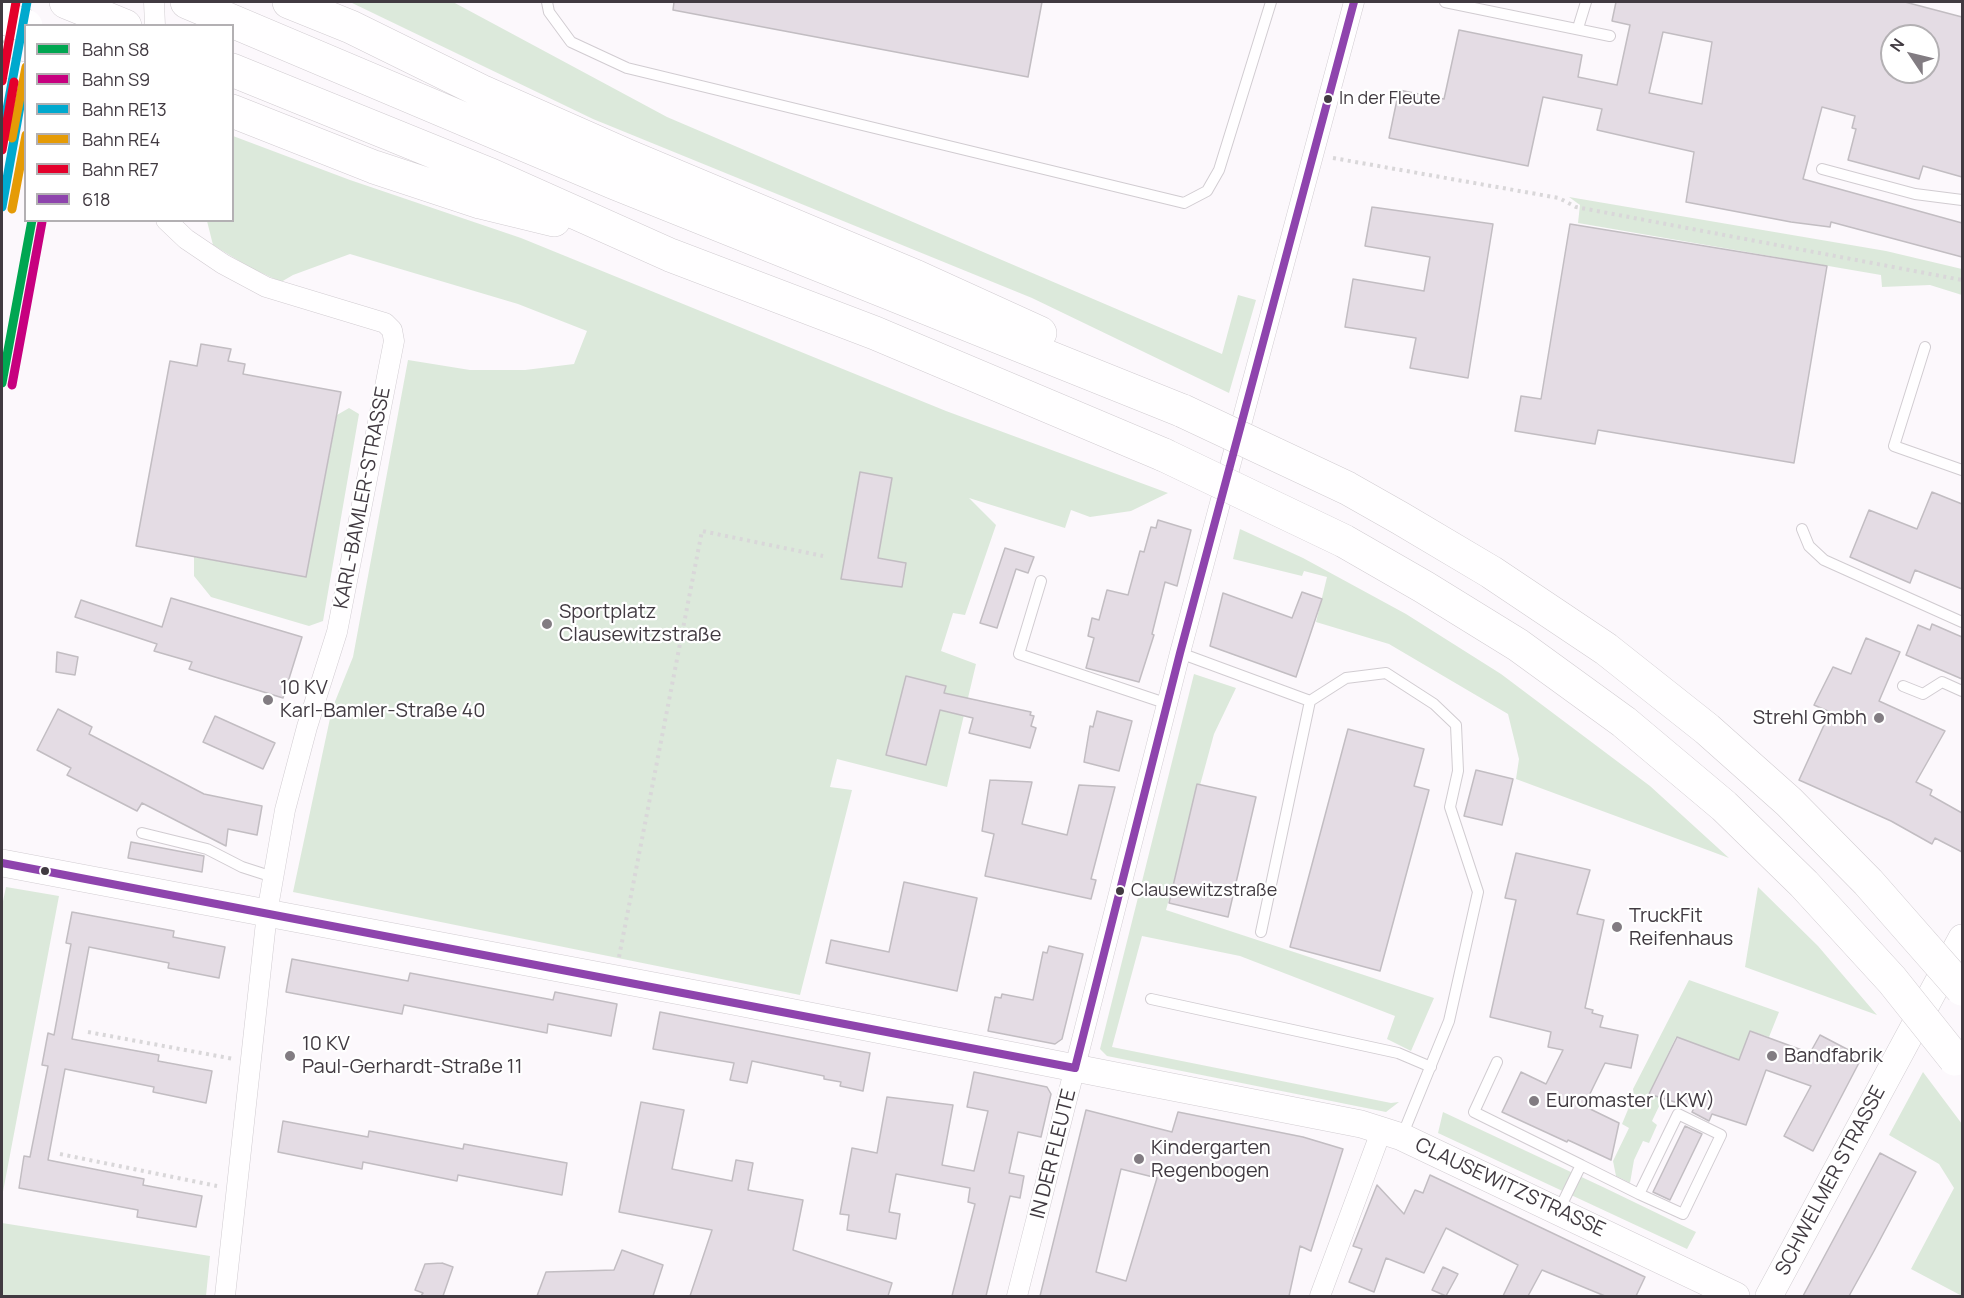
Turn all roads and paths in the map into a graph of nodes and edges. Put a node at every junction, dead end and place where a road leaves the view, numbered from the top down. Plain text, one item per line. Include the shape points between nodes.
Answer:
1 (66, 2) edge
2 (154, 2) edge
3 (187, 2) edge
4 (547, 2) edge
5 (1271, 2) edge
6 (1354, 2) edge
7 (1445, 2) edge
8 (1586, 2) edge
9 (294, 4) edge
10 (2, 17) edge
11 (120, 24) edge
12 (155, 24) edge
13 (24, 25) edge
14 (1578, 28) junction
15 (1610, 36) dead end
16 (2, 66) edge
17 (234, 71) edge
18 (24, 72) edge
19 (234, 112) edge
20 (1314, 154) junction
21 (1822, 169) dead end
22 (1962, 200) edge
23 (168, 222) edge
24 (630, 238) junction
25 (1962, 280) edge
26 (1925, 347) dead end
27 (1184, 411) junction
28 (1962, 470) edge
29 (1802, 529) dead end
30 (823, 556) dead end
31 (1041, 581) dead end
32 (1962, 622) edge
33 (1180, 653) junction
34 (1903, 686) dead end
35 (1962, 691) edge
36 (1310, 701) junction
37 (1167, 704) junction
38 (142, 833) dead end
39 (2, 863) edge
40 (273, 878) junction
41 (267, 913) junction
42 (1261, 932) dead end
43 (1962, 938) edge
44 (615, 979) junction
45 (1962, 989) edge
46 (1151, 999) dead end
47 (88, 1032) dead end
48 (249, 1062) junction
49 (1497, 1062) dead end
50 (1959, 1064) edge
51 (1431, 1067) junction
52 (1075, 1068) junction
53 (1392, 1133) junction
54 (60, 1154) dead end
55 (1581, 1165) junction
56 (236, 1190) junction
57 (1639, 1194) junction
58 (1559, 1210) junction
59 (225, 1296) edge
60 (1017, 1296) edge
61 (1320, 1296) edge
62 (1736, 1296) edge
63 (1769, 1296) edge

1 - 11 highway
2 - 12 street
3 - 27 highway via 615,183
4 - 5 lane via 549,12 571,42 627,68 1185,202 1207,191 1219,170
6 - 20 street, IN DER FLEUTE
7 - 14 lane
8 - 14 lane
9 - 27 highway via 627,156 917,277 1094,357 1125,372
10 - 13 highway, bridge
14 - 15 lane
16 - 18 street
17 - 24 highway via 491,176
19 - 24 highway via 374,167 480,202
20 - 25 path via 1559,198 1576,207
20 - 33 street, IN DER FLEUTE
21 - 22 lane via 1915,194
23 - 40 street, KARL-BAMLER-STRASSE via 223,264 266,287 385,323 392,330 394,341 337,632 288,799
24 - 50 highway, bridge via 875,333 1164,455 1344,541 1518,645 1624,722 1724,806 1796,876 1892,980
26 - 28 lane via 1894,446
27 - 45 highway, bridge via 1400,518 1491,572 1606,649 1707,729 1790,802 1868,882
29 - 32 lane via 1809,546 1824,560
30 - 44 path via 702,531
31 - 37 lane via 1019,654
33 - 36 lane
33 - 37 street, IN DER FLEUTE
34 - 35 lane via 1923,694 1942,682
36 - 42 lane
36 - 51 lane via 1346,678 1386,673 1434,704 1456,725 1458,771 1450,807 1478,892 1449,1021
37 - 52 street, IN DER FLEUTE
38 - 40 lane via 207,849
39 - 41 street, CLAUSEWITZSTRASSE
40 - 41 street, KARL-BAMLER-STRASSE
41 - 44 street, CLAUSEWITZSTRASSE
41 - 48 street, KARL-BAMLER-STRASSE
43 - 63 street, SCHWELMER STRASSE
44 - 52 street, CLAUSEWITZSTRASSE
46 - 51 lane via 1398,1053
47 - 48 path
48 - 56 street, KARL-BAMLER-STRASSE
49 - 55 lane via 1474,1113
51 - 53 lane
52 - 53 street, CLAUSEWITZSTRASSE
52 - 60 street, IN DER FLEUTE
53 - 58 street, CLAUSEWITZSTRASSE
53 - 61 street
54 - 56 path
55 - 57 lane
55 - 58 lane
56 - 59 street, KARL-BAMLER-STRASSE
57 - 57 lane via 1678,1114 1720,1135 1683,1214
58 - 62 street, CLAUSEWITZSTRASSE

